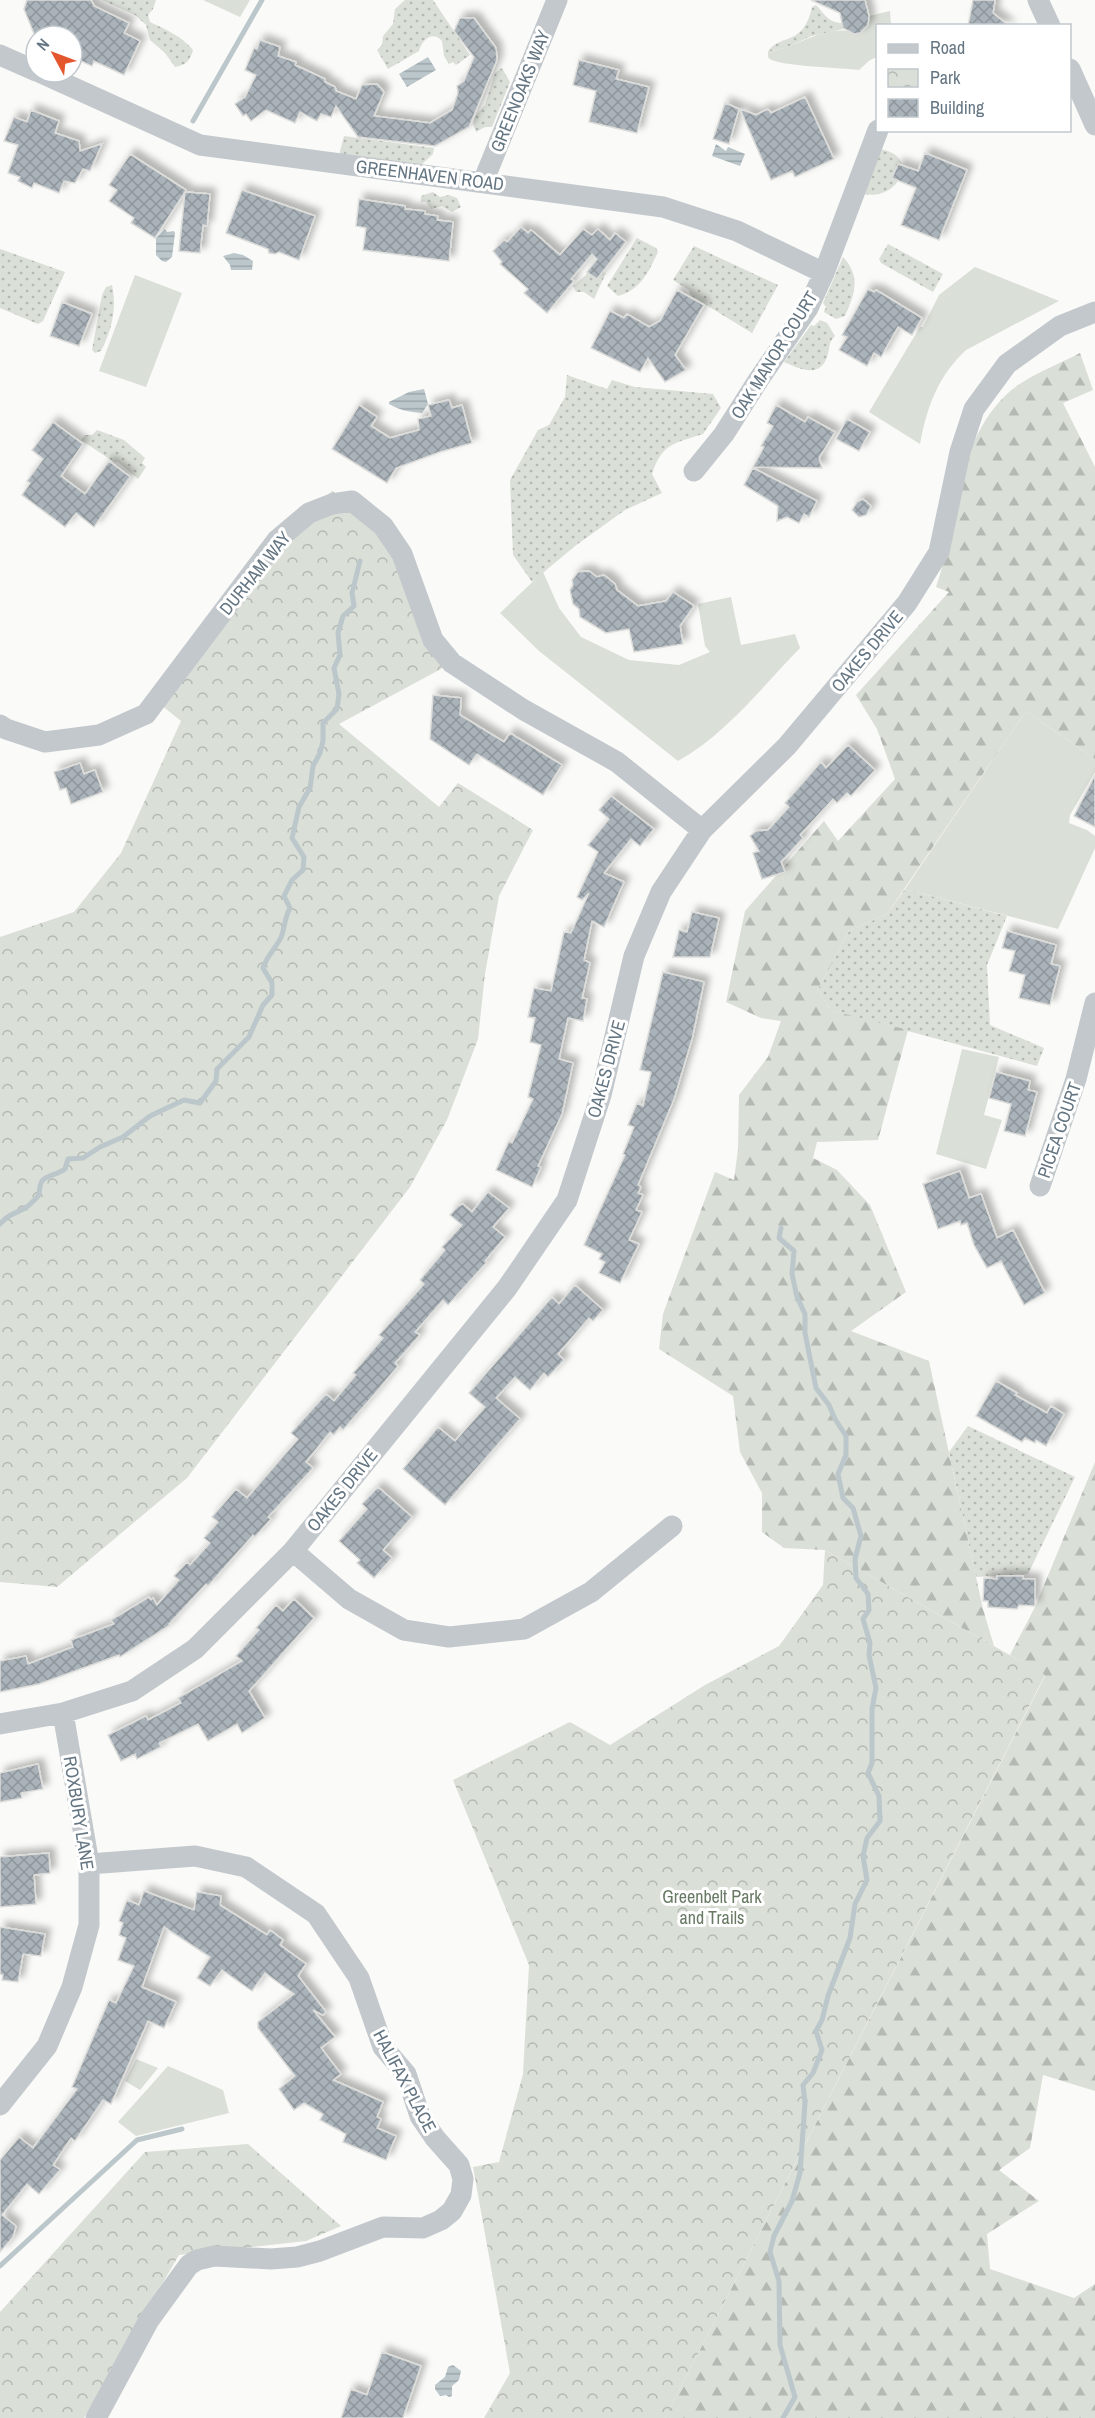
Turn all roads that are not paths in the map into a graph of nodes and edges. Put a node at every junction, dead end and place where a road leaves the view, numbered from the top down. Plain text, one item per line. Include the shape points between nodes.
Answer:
1 (556, 0) edge
2 (1038, 0) edge
3 (1049, 24) edge
4 (0, 55) edge
5 (24, 65) edge
6 (1071, 71) edge
7 (66, 84) edge
8 (1095, 125) edge
9 (877, 132) edge
10 (483, 182) junction
11 (824, 273) junction
12 (1095, 312) edge
13 (694, 471) dead end
14 (0, 724) edge
15 (702, 830) junction
16 (1095, 1003) edge
17 (1040, 1186) dead end
18 (672, 1526) dead end
19 (292, 1551) junction
20 (63, 1713) junction
21 (0, 1724) edge
22 (89, 1864) junction
23 (2, 2099) edge
24 (108, 2394) junction
25 (96, 2418) edge
26 (107, 2418) edge

1 - 10 street, GREENOAKS WAY
2 - 3 street
4 - 5 street, GREENHAVEN ROAD
6 - 8 street
7 - 10 street, GREENHAVEN ROAD via 200,144
9 - 11 street, OAK MANOR COURT
10 - 11 street, GREENHAVEN ROAD via 663,207 737,231
11 - 13 street, OAK MANOR COURT via 808,308 724,434
12 - 15 street, OAKES DRIVE via 1060,326 1007,364 974,409 960,452 939,552 908,603 787,746
14 - 15 street, DURHAM WAY via 45,742 99,735 146,714 277,540 309,513 352,501 383,526 402,554 433,640 452,663 524,710 617,762
15 - 19 street, OAKES DRIVE via 662,892 634,956 601,1095 567,1200 507,1288
16 - 17 street, PICEA COURT via 1076,1079
18 - 19 street via 591,1592 524,1629 450,1636 404,1630 350,1599
19 - 20 street, OAKES DRIVE via 195,1649 132,1691
20 - 21 street, OAKES DRIVE
20 - 22 street, ROXBURY LANE
22 - 23 street, ROXBURY LANE via 89,1924 72,1987 47,2046
22 - 24 street, HALIFAX PLACE via 195,1856 246,1867 316,1914 359,1978 383,2047 406,2074 420,2116 459,2165 463,2179 461,2195 452,2211 423,2229 383,2228 297,2257 214,2256 197,2260 189,2265 149,2320
24 - 25 street, HALIFAX PLACE
24 - 26 street, HALIFAX PLACE

